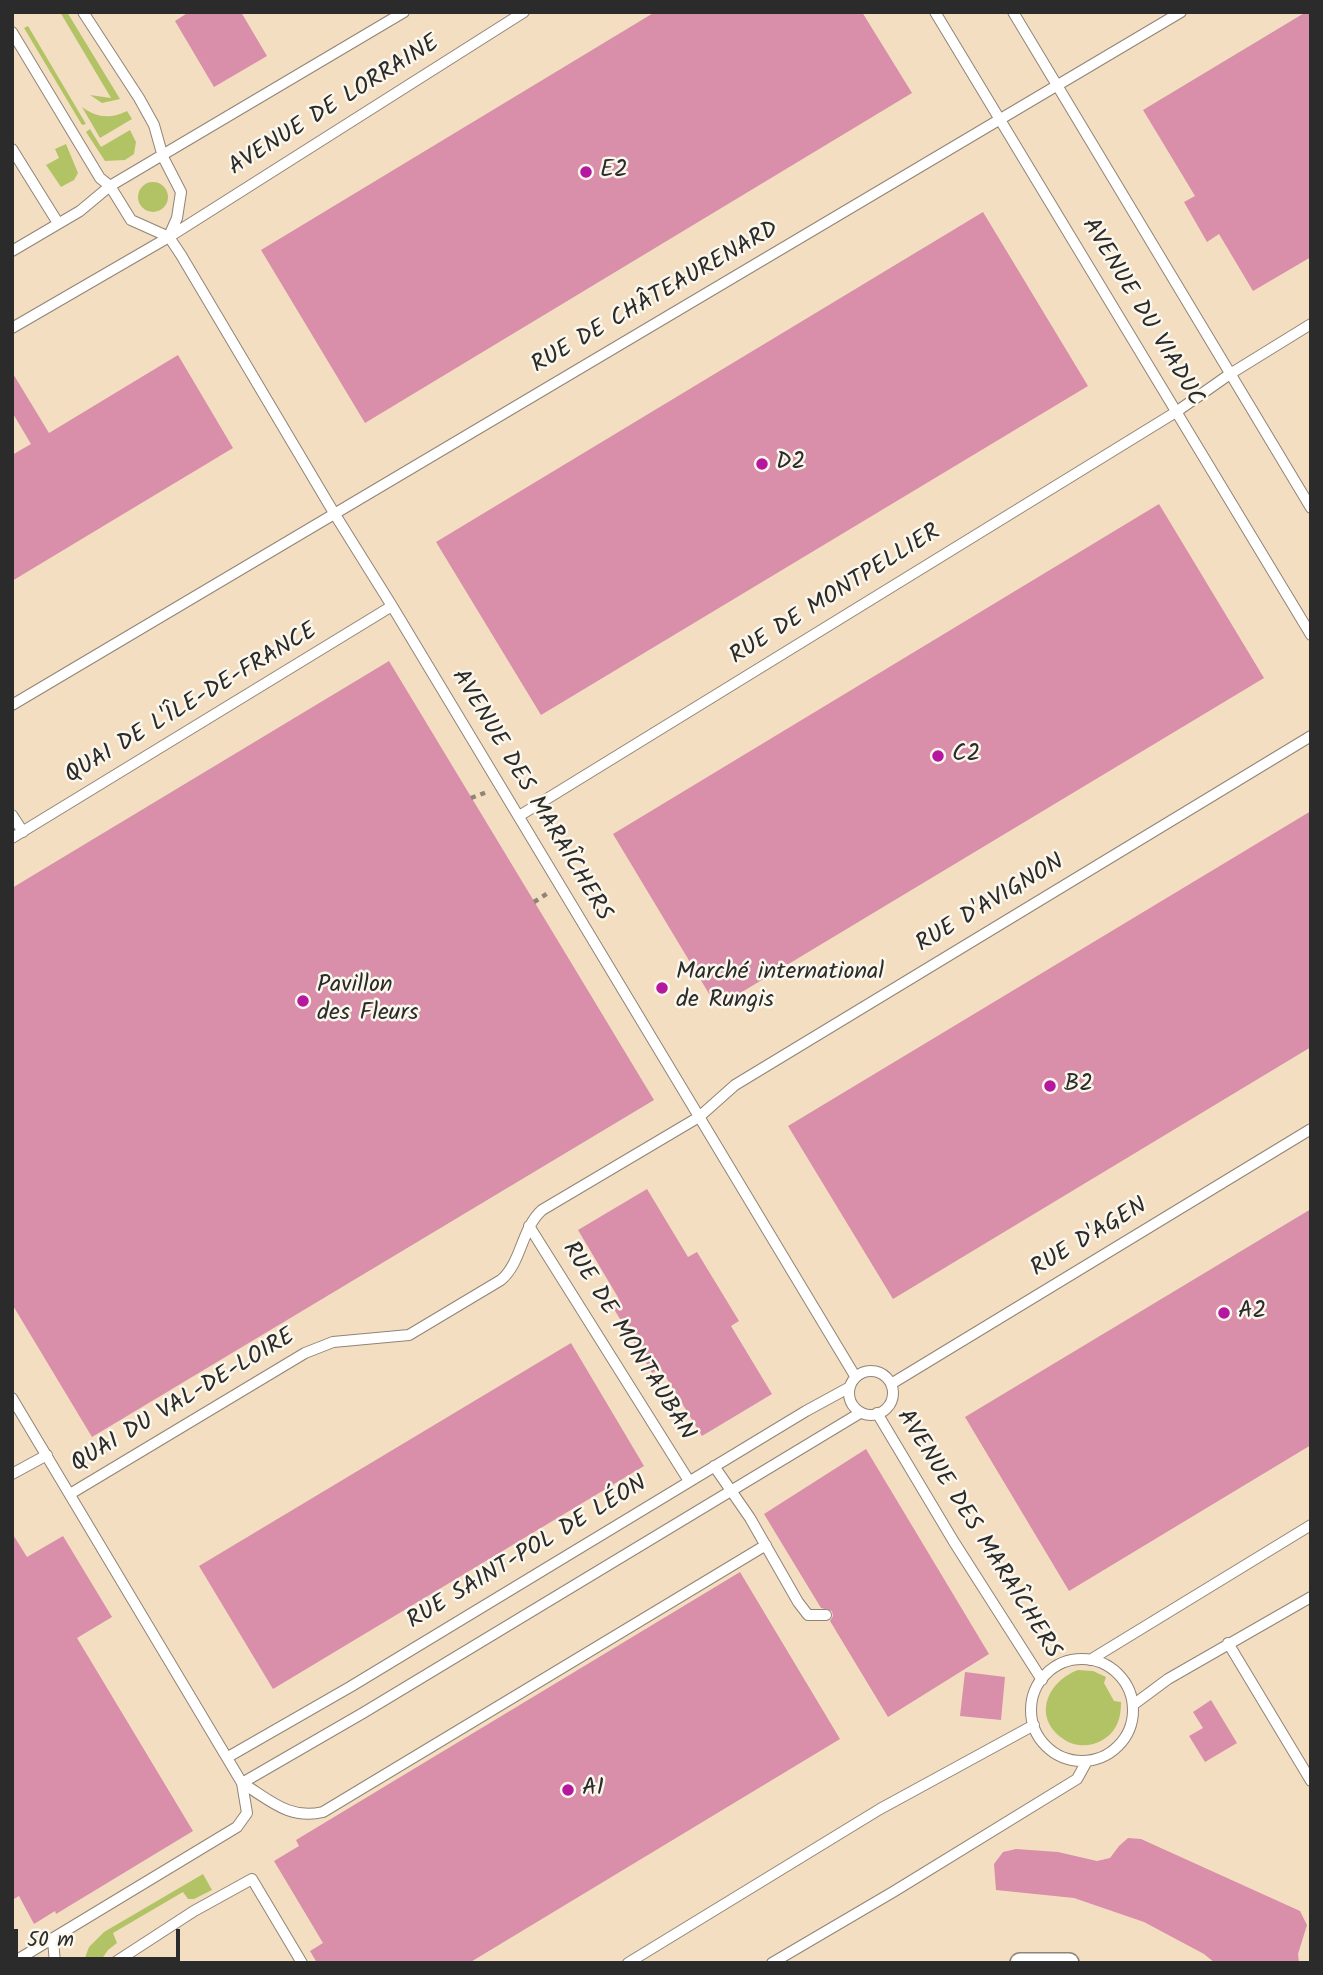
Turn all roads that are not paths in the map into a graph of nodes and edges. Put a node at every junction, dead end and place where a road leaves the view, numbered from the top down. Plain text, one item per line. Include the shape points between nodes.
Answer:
1 (83, 12) edge
2 (404, 12) edge
3 (524, 12) edge
4 (935, 12) edge
5 (1013, 12) edge
6 (1181, 12) edge
7 (12, 32) edge
8 (1058, 87) junction
9 (999, 120) junction
10 (12, 149) edge
11 (163, 157) junction
12 (110, 186) junction
13 (58, 223) junction
14 (169, 237) junction
15 (12, 251) edge
16 (1311, 324) edge
17 (12, 328) edge
18 (1230, 374) junction
19 (1176, 412) junction
20 (1311, 508) edge
21 (334, 513) junction
22 (392, 606) junction
23 (1311, 635) edge
24 (12, 705) edge
25 (1311, 736) edge
26 (12, 815) edge
27 (519, 816) junction
28 (23, 832) junction
29 (12, 838) edge
30 (699, 1116) junction
31 (1311, 1129) edge
32 (529, 1226) junction
33 (855, 1376) junction
34 (891, 1384) junction
35 (850, 1387) junction
36 (12, 1398) edge
37 (860, 1413) junction
38 (877, 1413) junction
39 (47, 1455) junction
40 (714, 1466) junction
41 (12, 1474) edge
42 (689, 1481) junction
43 (730, 1492) junction
44 (70, 1494) junction
45 (1311, 1525) edge
46 (766, 1545) junction
47 (1311, 1597) edge
48 (826, 1615) dead end
49 (1228, 1643) junction
50 (1090, 1660) junction
51 (1042, 1680) junction
52 (1133, 1705) junction
53 (1034, 1725) junction
54 (228, 1758) junction
55 (1087, 1761) junction
56 (1310, 1780) edge
57 (242, 1783) junction
58 (53, 1940) junction
59 (16, 1959) edge
60 (55, 1963) edge
61 (114, 1963) edge
62 (302, 1963) edge
63 (628, 1963) edge
64 (772, 1963) edge
65 (1020, 1963) edge
66 (1069, 1963) edge

1 - 11 lane via 154,125
2 - 11 lane, AVENUE DE LORRAINE
3 - 14 lane, AVENUE DE LORRAINE
4 - 9 lane, AVENUE DU VIADUC
5 - 8 lane, AVENUE DU VIADUC
6 - 8 lane, RUE DE CHÂTEAURENARD
7 - 12 lane via 100,178
8 - 9 lane, RUE DE CHÂTEAURENARD
8 - 18 lane, AVENUE DU VIADUC
9 - 19 lane, AVENUE DU VIADUC
9 - 21 lane, RUE DE CHÂTEAURENARD
10 - 13 lane
11 - 12 lane, AVENUE DE LORRAINE
11 - 14 lane via 181,192
12 - 13 lane, AVENUE DE LORRAINE
12 - 14 lane via 131,220
13 - 15 lane, AVENUE DE LORRAINE
14 - 17 lane, AVENUE DE LORRAINE
14 - 21 lane, AVENUE DES MARAÎCHERS
16 - 18 lane, RUE DE MONTPELLIER
18 - 19 lane, RUE DE MONTPELLIER
18 - 20 lane, AVENUE DU VIADUC
19 - 23 lane, AVENUE DU VIADUC
19 - 27 lane, RUE DE MONTPELLIER
21 - 22 lane, AVENUE DES MARAÎCHERS
21 - 24 lane, RUE DE CHÂTEAURENARD
22 - 27 lane, AVENUE DES MARAÎCHERS
22 - 28 lane, QUAI DE L'ÎLE-DE-FRANCE
25 - 30 lane, RUE D'AVIGNON via 735,1085
26 - 28 lane
27 - 30 lane, AVENUE DES MARAÎCHERS
28 - 29 lane, QUAI DE L'ÎLE-DE-FRANCE
30 - 32 lane, QUAI DU VAL-DE-LOIRE via 550,1205
30 - 33 lane, AVENUE DES MARAÎCHERS
31 - 34 lane, RUE D'AGEN
32 - 42 lane, RUE DE MONTAUBAN
32 - 44 lane, QUAI DU VAL-DE-LOIRE via 504,1277 409,1335 333,1342 305,1353
33 - 34 lane via 881,1374
33 - 35 lane
34 - 38 lane via 892,1401
35 - 37 lane via 850,1400
35 - 40 lane, RUE SAINT-POL DE LÉON
36 - 39 lane
37 - 38 lane
37 - 43 lane, RUE SAINT-POL DE LÉON
38 - 51 lane, AVENUE DES MARAÎCHERS
39 - 41 lane
39 - 44 lane
40 - 42 lane, RUE SAINT-POL DE LÉON
40 - 43 lane
42 - 54 lane, RUE SAINT-POL DE LÉON
43 - 46 lane
43 - 57 lane, RUE SAINT-POL DE LÉON
44 - 54 lane
45 - 50 lane
46 - 48 lane via 808,1615
46 - 57 lane via 323,1812 290,1813
47 - 49 lane
49 - 52 lane
49 - 56 lane
50 - 51 lane via 1060,1665
50 - 52 lane via 1114,1671 1130,1692
51 - 53 lane via 1034,1696
52 - 55 lane via 1133,1719 1122,1743
53 - 55 lane via 1040,1738 1060,1756
53 - 63 lane via 880,1809
54 - 57 lane
55 - 64 lane via 1077,1779
57 - 58 lane via 247,1813 237,1827
58 - 59 lane
58 - 60 lane
61 - 62 lane via 252,1879
65 - 66 street

